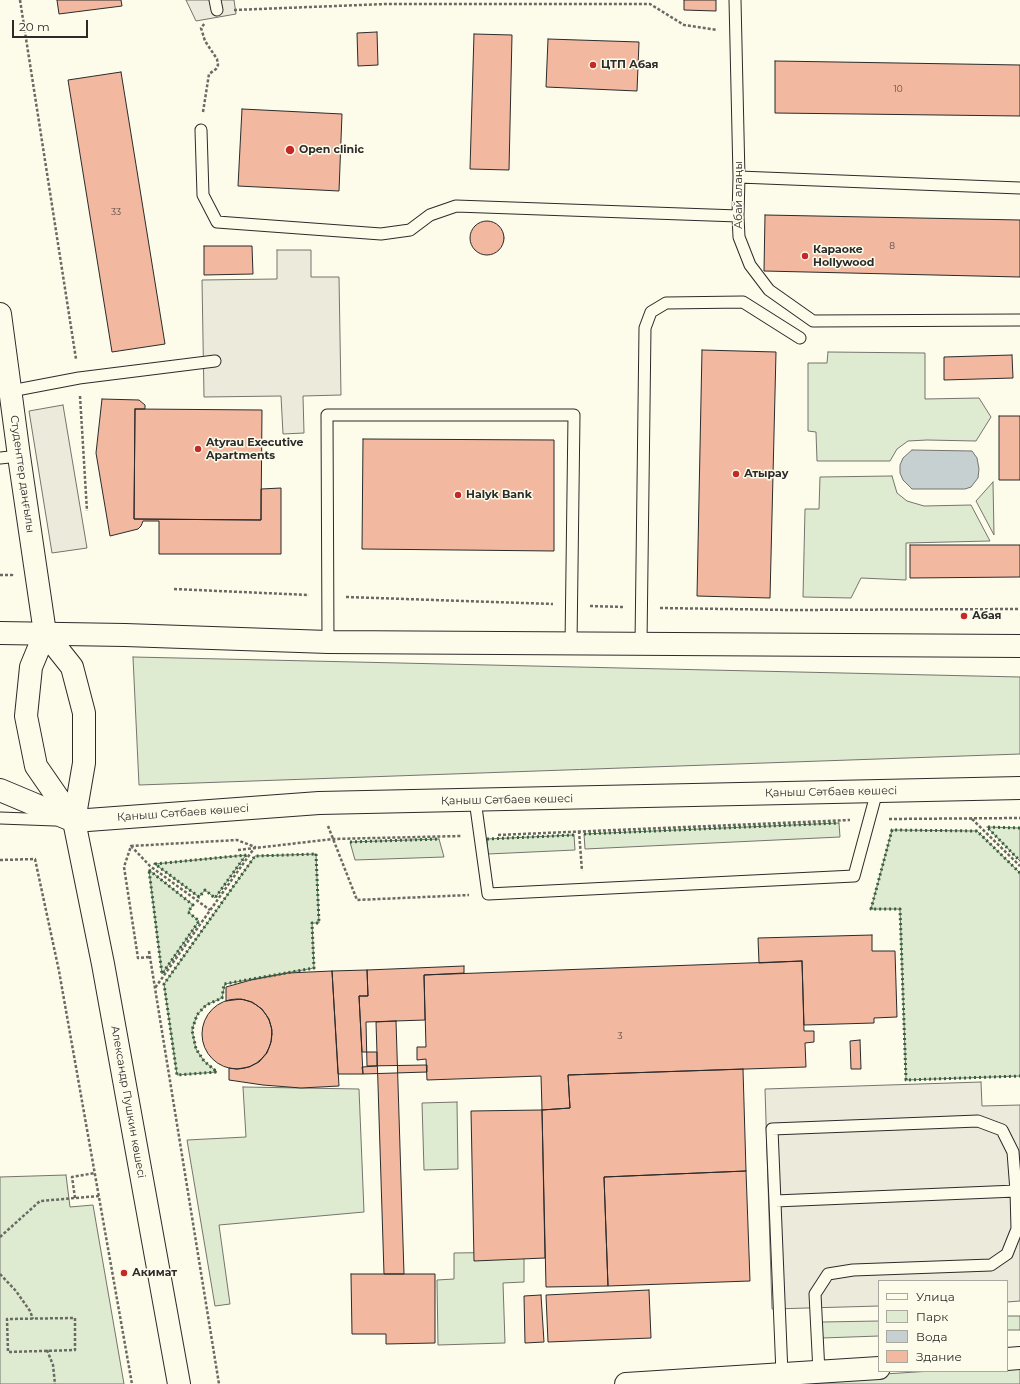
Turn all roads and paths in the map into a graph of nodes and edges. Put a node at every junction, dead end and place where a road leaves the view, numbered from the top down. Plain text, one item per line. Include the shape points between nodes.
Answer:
1 (20, 0) edge
2 (735, 0) edge
3 (216, 5) edge
4 (735, 33) junction
5 (201, 130) joint
6 (739, 177) junction
7 (1020, 188) edge
8 (738, 216) junction
9 (0, 314) edge
10 (1020, 320) edge
11 (800, 338) dead end
12 (215, 361) dead end
13 (79, 378) junction
14 (11, 391) junction
15 (9, 457) edge
16 (87, 511) dead end
17 (0, 575) edge
18 (12, 575) dead end
19 (174, 589) dead end
20 (327, 596) junction
21 (572, 605) junction
22 (642, 608) junction
23 (1020, 609) edge
24 (0, 633) edge
25 (45, 634) junction
26 (328, 642) junction
27 (641, 643) junction
28 (571, 644) junction
29 (1020, 646) edge
30 (1020, 788) edge
31 (0, 790) edge
32 (877, 791) junction
33 (475, 800) junction
34 (320, 803) junction
35 (0, 818) edge
36 (972, 818) junction
37 (1020, 818) edge
38 (869, 819) junction
39 (74, 821) junction
40 (579, 831) junction
41 (480, 836) junction
42 (333, 839) junction
43 (131, 846) junction
44 (255, 847) junction
45 (238, 850) dead end
46 (0, 860) edge
47 (1020, 866) edge
48 (583, 889) junction
49 (488, 894) junction
50 (210, 910) junction
51 (148, 951) dead end
52 (149, 957) junction
53 (155, 989) junction
54 (95, 1173) junction
55 (1016, 1191) junction
56 (99, 1196) junction
57 (75, 1198) junction
58 (775, 1200) junction
59 (0, 1237) edge
60 (0, 1274) edge
61 (33, 1318) junction
62 (47, 1350) junction
63 (1020, 1358) edge
64 (1008, 1359) edge
65 (878, 1368) edge
66 (819, 1372) junction
67 (782, 1374) junction
68 (55, 1384) edge
69 (132, 1384) edge
70 (179, 1384) edge
71 (219, 1384) edge
72 (626, 1384) edge

1 - 13 path
2 - 4 lane, Абай алаңы
3 - 4 path via 650,4 684,25
3 - 5 path via 201,28 218,65 209,74
4 - 6 lane, Абай алаңы
5 - 8 lane via 203,195 217,222 381,234 410,230 430,215 456,206
6 - 7 lane
6 - 8 lane, Абай алаңы
8 - 10 lane, Абай алаңы via 739,237 750,265 769,290 813,321
9 - 14 main road, Студенттер даңғылы
11 - 22 lane via 743,302 666,303 651,312 645,328
12 - 13 lane
13 - 14 lane
13 - 16 path
14 - 15 main road, Студенттер даңғылы
15 - 25 main road, Студенттер даңғылы
17 - 18 path
19 - 20 path
20 - 21 path
20 - 21 lane via 327,415 574,415
20 - 26 lane
21 - 22 path
21 - 28 lane
22 - 23 path
22 - 27 lane
24 - 25 main road
25 - 26 main road
25 - 39 main road via 72,667 84,713 84,763
25 - 39 main road via 31,667 26,716 36,766
26 - 28 main road
27 - 28 main road
27 - 29 main road
30 - 32 main road, Қаныш Сәтбаев көшесі
31 - 39 main road, Қаныш Сәтбаев көшесі
32 - 33 main road, Қаныш Сәтбаев көшесі
32 - 38 lane
33 - 34 main road, Қаныш Сәтбаев көшесі
33 - 41 lane
34 - 39 main road, Қаныш Сәтбаев көшесі
34 - 42 path
35 - 39 lane
36 - 37 path
36 - 38 path
36 - 47 path
38 - 40 path
38 - 48 lane via 854,876
39 - 70 main road, Александр Пушкин көшесі via 103,964
40 - 41 path
40 - 48 path
41 - 42 path
41 - 49 lane
42 - 44 path
42 - 49 path via 357,900
43 - 44 path via 237,840
43 - 50 path via 150,866
43 - 52 path via 124,867 138,958
44 - 45 path
44 - 50 path
46 - 54 path via 35,859 59,971
48 - 49 lane
50 - 53 path
51 - 52 path
52 - 53 path
53 - 71 path
54 - 56 path
54 - 57 path via 72,1177
55 - 58 lane
55 - 58 lane via 1013,1152 1002,1130 978,1121 772,1129
55 - 66 lane via 1017,1229 1008,1254 991,1266 853,1270 828,1274 815,1294
56 - 57 path
56 - 69 path
57 - 59 path via 40,1201
58 - 67 lane
60 - 61 path via 16,1291
61 - 62 path via 7,1319 8,1352
61 - 62 path via 75,1318 75,1350
62 - 68 path via 53,1365
63 - 64 main road
65 - 66 main road
66 - 67 main road
67 - 72 main road

